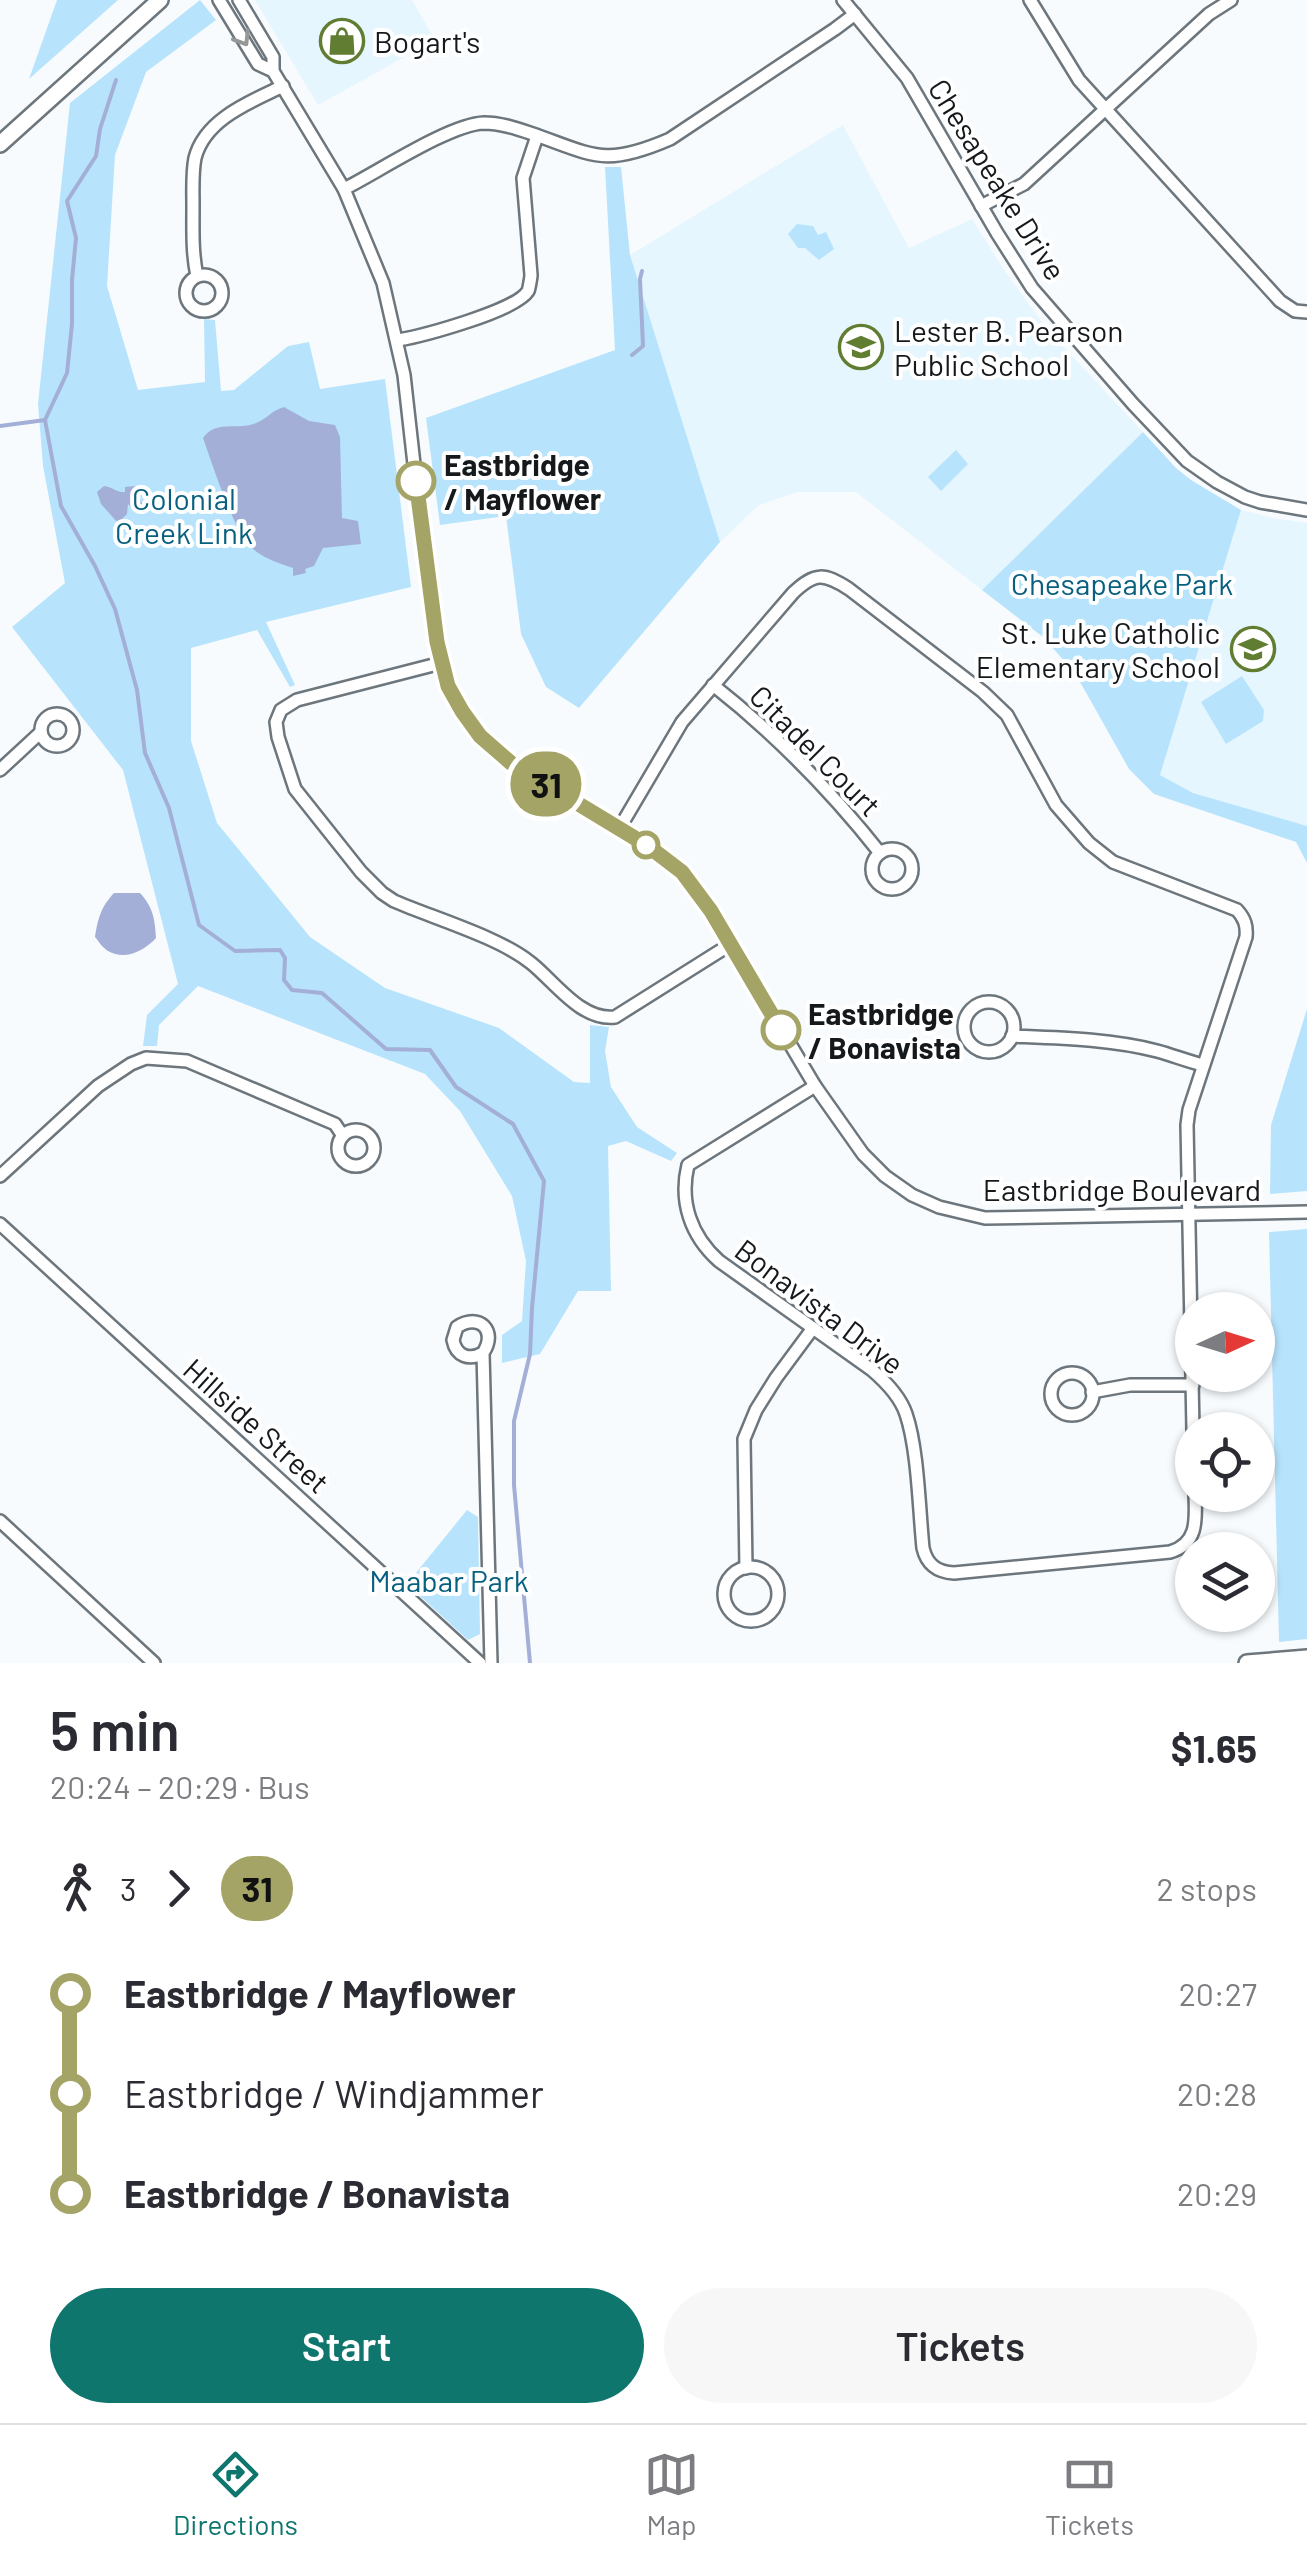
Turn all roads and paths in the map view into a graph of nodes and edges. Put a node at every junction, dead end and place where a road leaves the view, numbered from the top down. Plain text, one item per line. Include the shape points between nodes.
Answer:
1 (160, 0) edge
2 (219, 0) edge
3 (239, 0) edge
4 (843, 0) edge
5 (1030, 0) edge
6 (1231, 0) edge
7 (854, 14) junction
8 (273, 71) junction
9 (283, 86) junction
10 (1106, 111) junction
11 (537, 136) junction
12 (0, 144) edge
13 (344, 188) junction
14 (981, 206) junction
15 (197, 276) dead end
16 (1307, 312) edge
17 (398, 340) junction
18 (1307, 510) edge
19 (441, 663) junction
20 (713, 685) junction
21 (41, 732) dead end
22 (0, 770) edge
23 (619, 829) junction
24 (880, 853) dead end
25 (731, 944) junction
26 (1012, 1036) junction
27 (1203, 1066) junction
28 (815, 1086) junction
29 (343, 1136) dead end
30 (0, 1176) edge
31 (1307, 1212) edge
32 (1188, 1214) junction
33 (0, 1224) edge
34 (1190, 1292) edge
35 (813, 1328) junction
36 (483, 1353) dead end
37 (1175, 1386) edge
38 (1092, 1392) dead end
39 (1196, 1512) edge
40 (0, 1521) edge
41 (746, 1568) junction
42 (1307, 1658) edge
43 (154, 1663) edge
44 (480, 1663) edge
45 (491, 1663) edge
46 (1247, 1663) edge

1 - 12 main road
2 -> 8 street, Eastbridge Boulevard via 258,64
3 - 8 street, Eastbridge Boulevard via 273,57
4 - 7 street, Chesapeake Drive
5 - 10 street
6 - 10 street
7 - 11 street via 670,139 642,151 594,155
7 - 14 street, Chesapeake Drive via 907,78
8 - 9 street, Eastbridge Boulevard
9 - 13 street, Eastbridge Boulevard
9 - 15 street via 215,124 202,139 193,178
10 - 14 street via 1024,184
10 - 16 street via 1280,301
11 - 13 street via 481,123
11 - 17 street via 523,178 528,290 503,308
13 - 17 street, Eastbridge Boulevard via 383,282
14 - 18 street, Chesapeake Drive via 1032,288 1188,461 1245,497
17 - 19 street, Eastbridge Boulevard
19 - 23 street, Eastbridge Boulevard via 462,711 495,750
19 - 25 street via 297,700 276,722 295,789 382,893 516,952 585,1010 606,1018
20 - 23 street via 682,722
20 - 24 street, Citadel Court via 803,765
20 - 27 street via 814,577 848,589 968,681 1007,715 1056,805 1088,843 1113,862 1243,916 1246,937
21 - 22 street
23 - 25 street, Eastbridge Boulevard via 682,872
25 - 28 street, Eastbridge Boulevard
26 - 26 street via 1012,1016 996,1002 978,1004 966,1019 966,1036 984,1051 998,1050
26 - 27 street via 1156,1050
27 - 32 street via 1189,1110
28 - 32 street, Eastbridge Boulevard via 885,1176 938,1207 985,1218
28 - 35 street, Bonavista Drive via 698,1156 685,1177 687,1208 704,1248
29 - 30 street via 335,1124 187,1061 146,1058 98,1086
31 - 32 street, Eastbridge Boulevard
32 - 34 street
33 - 44 street, Hillside Street
35 - 39 street, Bonavista Drive via 886,1382 905,1410 923,1548 934,1568 954,1573 1170,1552 1193,1536
35 - 41 street via 756,1410 744,1439
36 - 45 street
37 - 38 street
40 - 43 street
41 - 41 street via 724,1592 735,1616 754,1622 770,1614 778,1590 764,1570
42 - 46 main road

